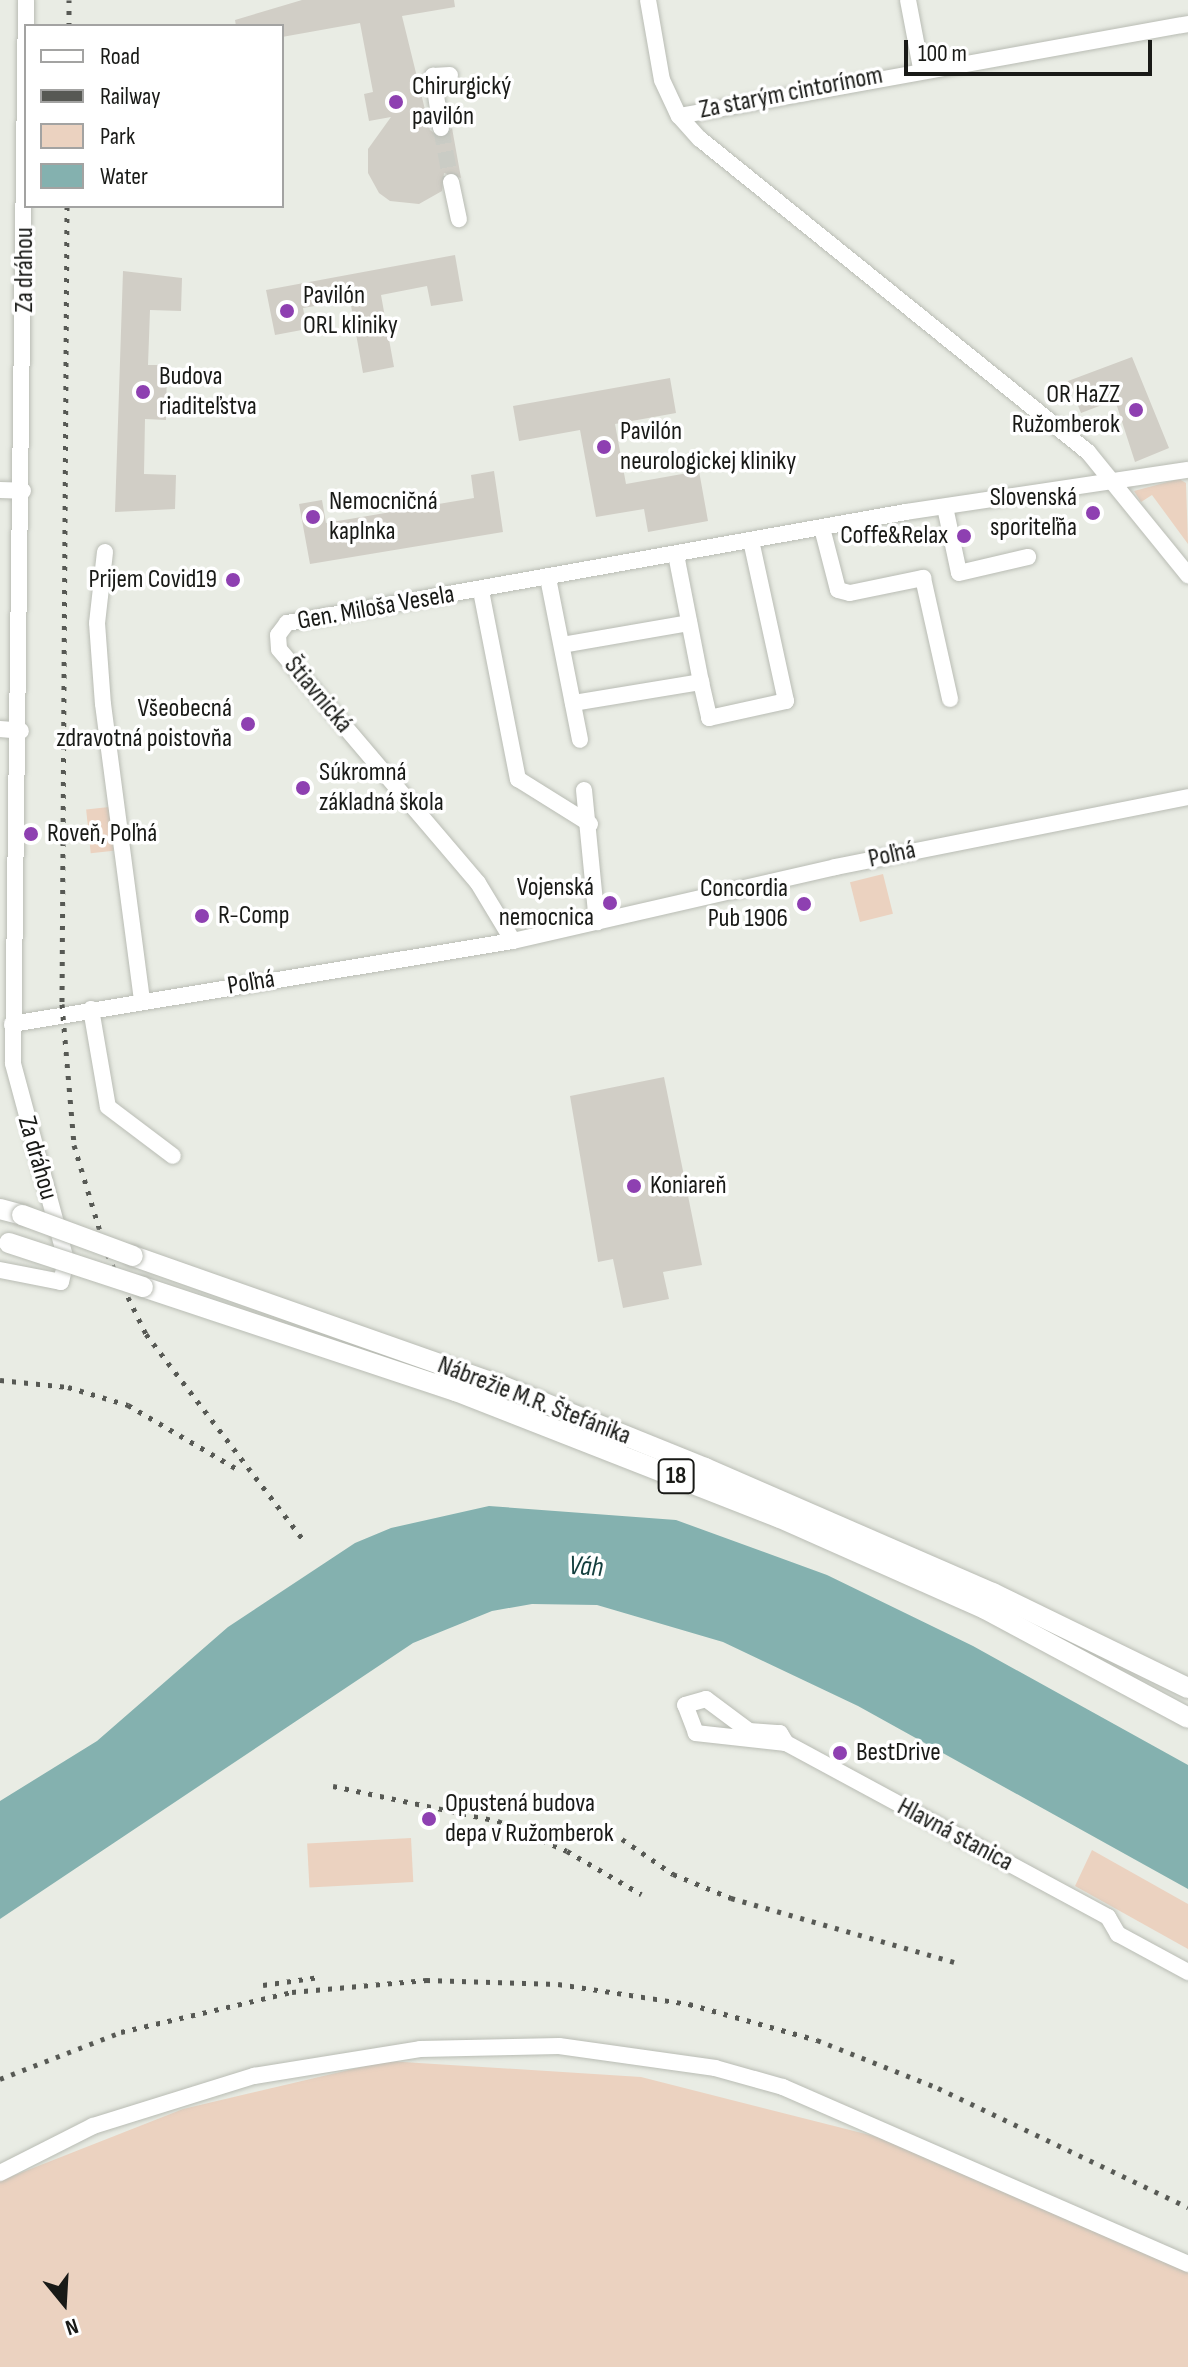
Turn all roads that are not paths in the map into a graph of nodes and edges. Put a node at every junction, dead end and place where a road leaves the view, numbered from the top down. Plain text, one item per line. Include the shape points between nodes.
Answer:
1 (26, 0) edge
2 (648, 0) edge
3 (908, 0) edge
4 (26, 24) edge
5 (1188, 24) edge
6 (921, 68) junction
7 (450, 75) dead end
8 (679, 116) junction
9 (441, 128) tunnel mouth
10 (451, 182) tunnel mouth
11 (25, 208) edge
12 (459, 219) dead end
13 (1188, 470) edge
14 (1115, 480) junction
15 (0, 490) edge
16 (23, 491) junction
17 (945, 507) junction
18 (822, 528) junction
19 (751, 541) junction
20 (105, 552) dead end
21 (676, 555) junction
22 (1028, 557) dead end
23 (1188, 575) edge
24 (548, 578) junction
25 (481, 591) junction
26 (689, 623) junction
27 (278, 635) joint
28 (562, 645) junction
29 (701, 682) junction
30 (950, 699) dead end
31 (573, 703) junction
32 (0, 729) edge
33 (21, 731) junction
34 (580, 740) dead end
35 (584, 790) dead end
36 (1188, 797) edge
37 (590, 824) junction
38 (597, 922) junction
39 (513, 941) junction
40 (142, 1000) junction
41 (91, 1009) junction
42 (12, 1024) junction
43 (173, 1156) dead end
44 (0, 1209) edge
45 (4, 1242) edge
46 (0, 1270) edge
47 (1188, 1688) edge
48 (1188, 1718) edge
49 (786, 1743) junction
50 (1188, 1972) edge
51 (0, 2173) edge
52 (1188, 2264) edge

1 - 4 street, Za dráhou
2 - 8 street via 662,80
3 - 6 street
5 - 6 street, Za starým cintorínom
6 - 8 street, Za starým cintorínom
7 - 9 street via 433,76
8 - 14 street via 729,165 1088,452
10 - 12 street
11 - 16 street, Za dráhou
13 - 14 street, Gen. Miloša Vesela
14 - 17 street, Gen. Miloša Vesela
14 - 23 street
15 - 16 street
16 - 33 street, Za dráhou
17 - 18 street, Gen. Miloša Vesela
17 - 22 street via 959,573
18 - 19 street, Gen. Miloša Vesela
18 - 30 street via 838,590 850,593 923,578
19 - 21 street, Gen. Miloša Vesela
19 - 29 street via 786,701 709,718
20 - 40 street via 97,623 103,704
21 - 24 street, Gen. Miloša Vesela
21 - 26 street
24 - 25 street, Gen. Miloša Vesela
24 - 28 street
25 - 27 street, Gen. Miloša Vesela via 302,618
25 - 37 street, Gen. Miloša Vesela via 518,779
26 - 28 street
26 - 29 street
27 - 39 street, Štiavnická via 283,654 478,883
28 - 31 street
29 - 31 street
31 - 34 street
32 - 33 street
33 - 42 street, Za dráhou via 18,981
35 - 37 street
36 - 38 street, Poľná
37 - 38 street
38 - 39 street, Poľná
39 - 40 street, Poľná
40 - 41 street, Poľná
41 - 42 street, Poľná
41 - 43 street via 108,1107
42 - 46 street, Za dráhou via 18,1092 66,1260 61,1282
44 - 47 main road, Nábrežie M.R. Štefánika / 18, bridge via 462,1371 705,1468 993,1593
45 - 48 main road, Nábrežie M.R. Štefánika / 18, bridge via 497,1406 766,1513 985,1609
49 - 49 street, Hlavná stanica via 696,1733 685,1705 706,1699 749,1731 780,1733
49 - 50 street, Hlavná stanica via 1108,1917 1118,1934
51 - 52 street via 93,2126 254,2076 420,2049 559,2046 715,2068 783,2087

